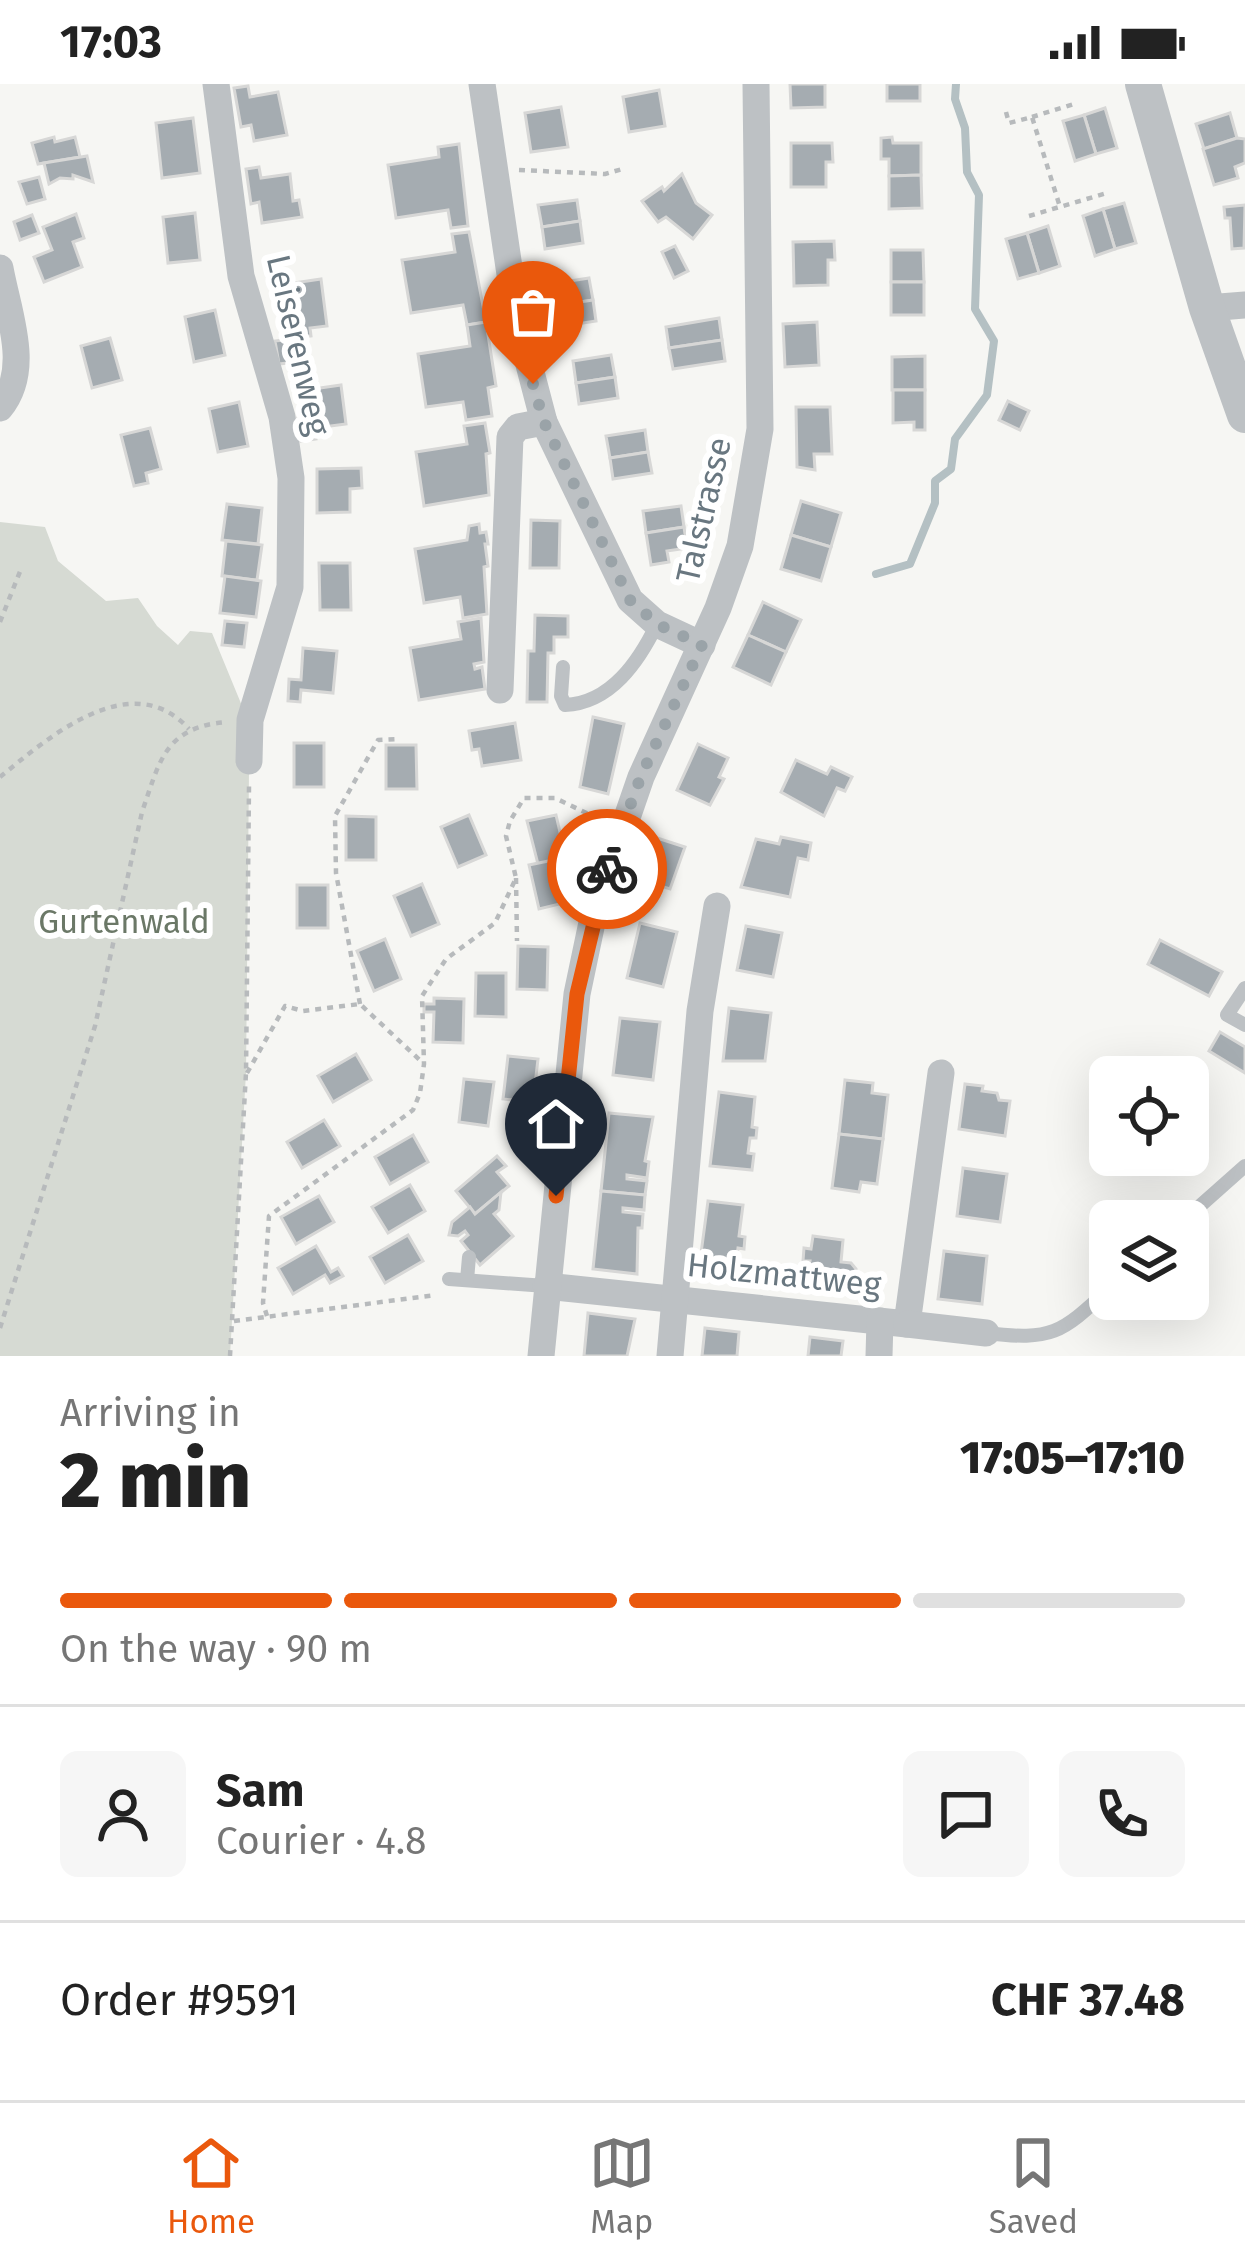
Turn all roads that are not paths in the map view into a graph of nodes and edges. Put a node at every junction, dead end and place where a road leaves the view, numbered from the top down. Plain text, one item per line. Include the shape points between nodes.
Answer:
1 (216, 84) edge
2 (482, 84) edge
3 (756, 84) edge
4 (1143, 84) edge
5 (0, 268) edge
6 (1245, 305) edge
7 (1208, 308) junction
8 (0, 408) edge
9 (1245, 415) edge
10 (544, 422) junction
11 (657, 624) junction
12 (702, 645) junction
13 (563, 667) dead end
14 (500, 690) dead end
15 (249, 761) road end
16 (717, 906) dead end
17 (1245, 988) edge
18 (1245, 1025) edge
19 (940, 1073) dead end
20 (1245, 1166) edge
21 (1207, 1200) edge
22 (469, 1257) dead end
23 (449, 1279) road end
24 (467, 1280) junction
25 (546, 1286) junction
26 (672, 1299) junction
27 (1089, 1305) edge
28 (894, 1323) junction
29 (986, 1333) joint
30 (541, 1356) edge
31 (670, 1356) edge
32 (879, 1356) edge

1 - 15 street, Leiserenweg via 242,276 282,417 290,478 290,587 250,720
2 - 10 street via 516,315
3 - 12 street, Talstrasse via 760,429 740,546
4 - 7 street
5 - 8 street via 18,367
6 - 7 street
7 - 9 street
10 - 11 street via 630,600
10 - 14 street via 510,437
11 - 12 street
11 - 13 lane via 624,676 599,695 566,704
12 - 25 street, Talstrasse via 594,913 577,994
16 - 26 street
17 - 18 lane via 1227,1016
19 - 28 street, Holzmattweg
20 - 21 lane
22 - 24 lane
23 - 24 lane
24 - 25 lane
25 - 26 street, Holzmattweg
25 - 30 street, Talstrasse
26 - 28 street, Holzmattweg
26 - 31 street
27 - 29 lane via 1054,1334
28 - 29 street
28 - 32 street

